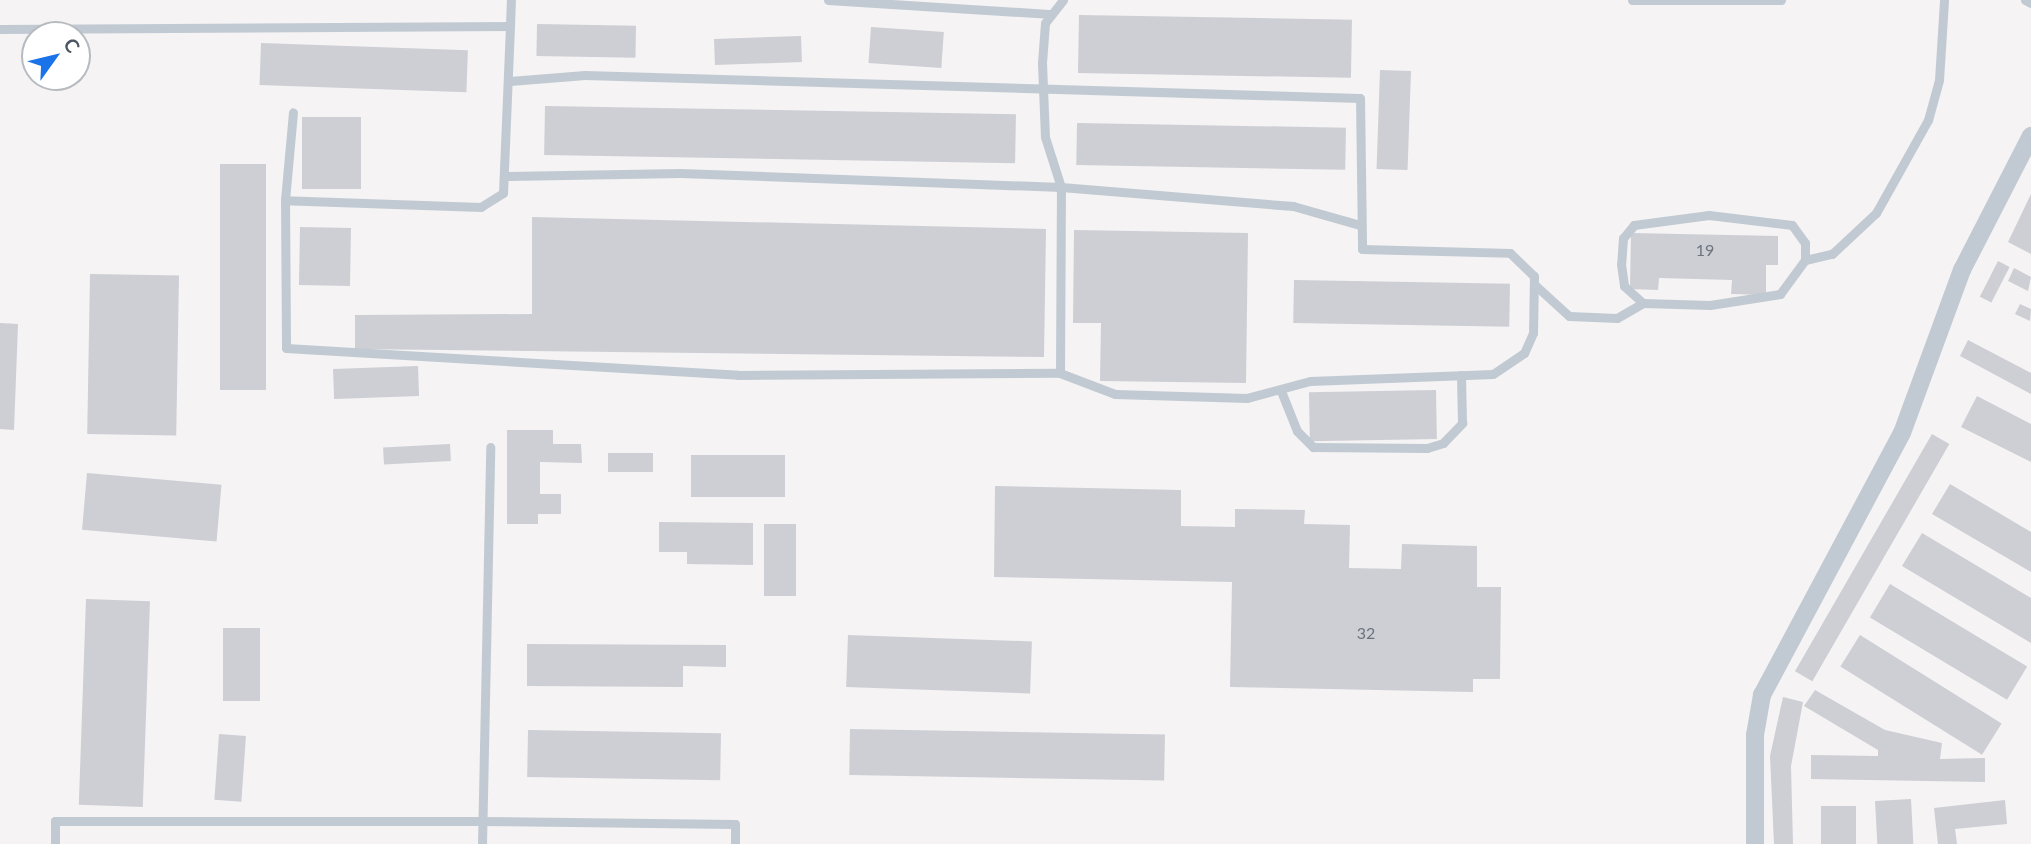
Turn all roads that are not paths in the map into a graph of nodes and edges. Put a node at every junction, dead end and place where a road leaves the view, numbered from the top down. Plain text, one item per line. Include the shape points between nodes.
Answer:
1 (511, 0) edge
2 (828, 0) edge
3 (1063, 0) edge
4 (1632, 0) edge
5 (1781, 0) edge
6 (1944, 0) edge
7 (2025, 0) edge
8 (2031, 3) edge
9 (1049, 15) junction
10 (510, 26) junction
11 (0, 29) edge
12 (510, 81) junction
13 (1043, 92) junction
14 (293, 112) dead end
15 (2031, 136) edge
16 (508, 176) junction
17 (1061, 187) junction
18 (285, 200) junction
19 (1360, 225) junction
20 (1805, 260) junction
21 (1535, 285) junction
22 (1643, 303) junction
23 (1060, 373) junction
24 (1461, 375) junction
25 (1281, 391) junction
26 (490, 447) dead end
27 (482, 821) junction
28 (55, 844) edge
29 (482, 844) edge
30 (735, 844) edge
31 (1755, 844) edge

1 - 10 lane
2 - 9 lane
3 - 9 lane
4 - 5 lane
6 - 20 lane via 1939,80 1906,167 1876,213 1832,254
7 - 8 lane
9 - 13 lane
10 - 11 lane
10 - 12 lane
12 - 13 lane via 585,75
12 - 16 lane
13 - 17 lane via 1045,137
13 - 19 lane via 1360,98
14 - 18 lane
15 - 31 street via 1962,270 1902,433 1762,695 1755,735
16 - 17 lane via 680,173
16 - 18 lane via 503,192 481,207
17 - 19 lane via 1293,206
17 - 23 lane
18 - 23 lane via 286,348 738,375
19 - 21 lane via 1362,249 1510,253 1523,259
20 - 22 lane via 1780,294 1758,302
20 - 22 lane via 1799,232 1761,218 1709,215 1634,225 1623,238 1621,264 1624,286
21 - 22 lane via 1569,316 1617,318
21 - 24 lane via 1533,333 1524,353 1493,374
23 - 25 lane via 1115,394 1247,398
24 - 25 lane via 1310,381
24 - 25 lane via 1462,423 1443,443 1426,448 1313,447 1297,431
26 - 27 lane
27 - 28 lane via 55,821
27 - 29 lane
27 - 30 lane via 735,824

